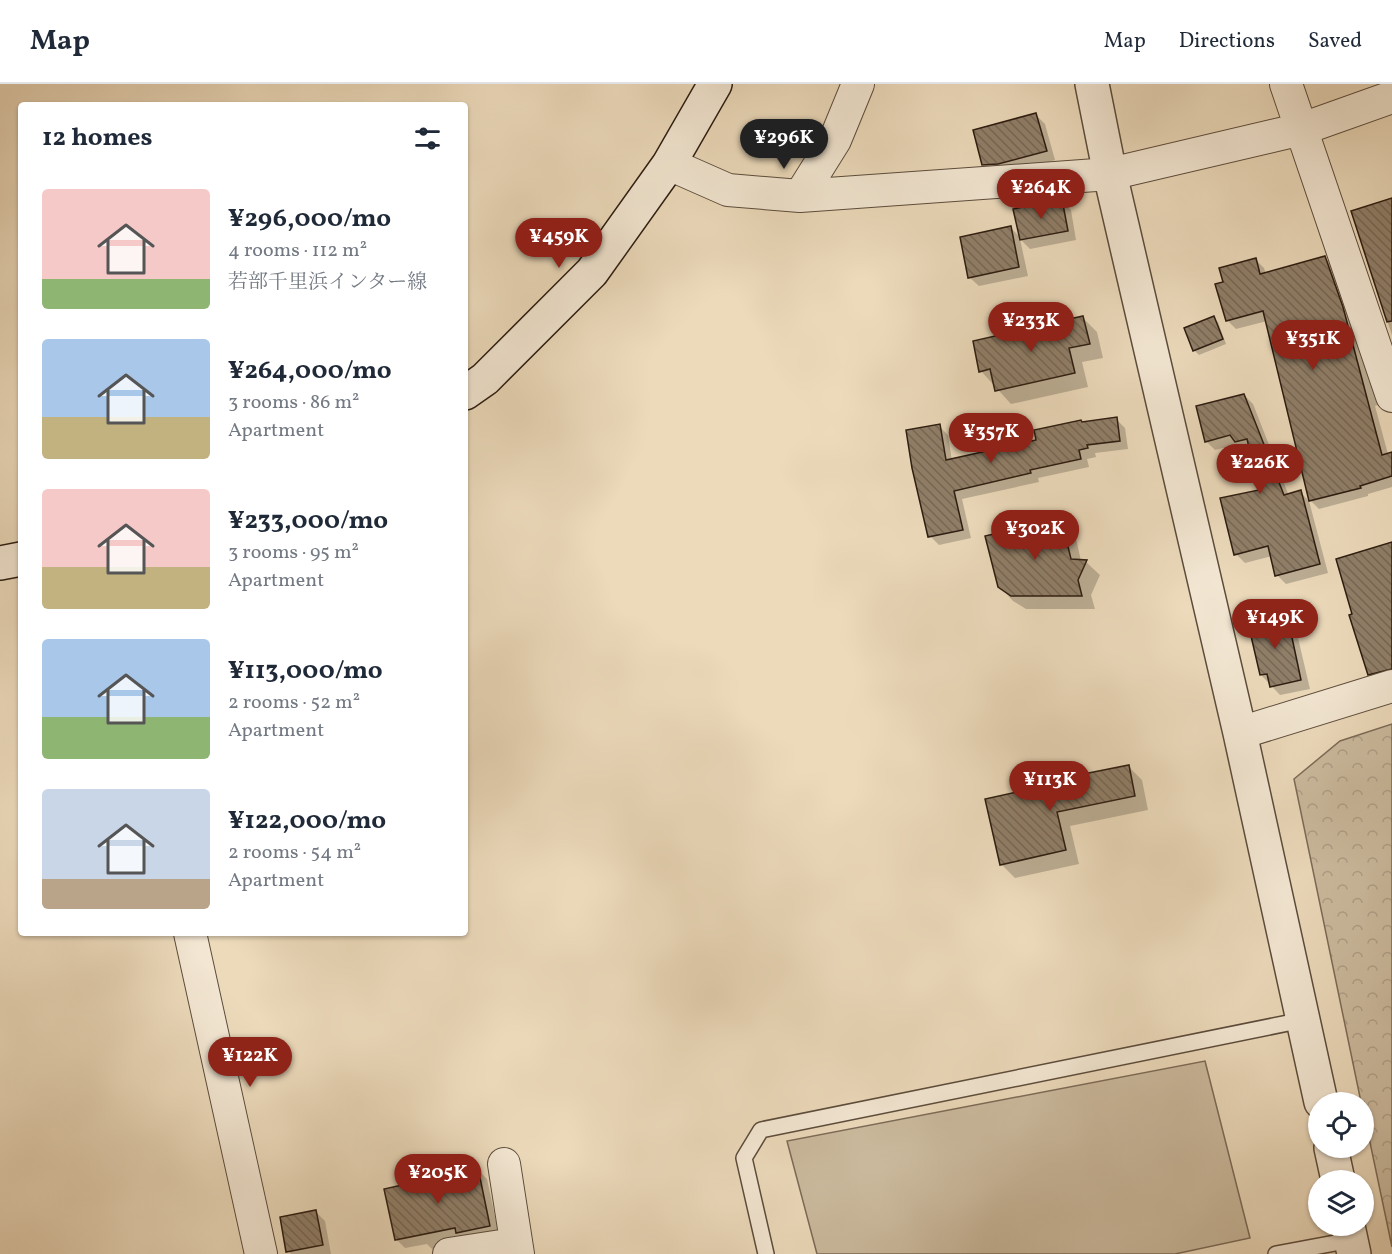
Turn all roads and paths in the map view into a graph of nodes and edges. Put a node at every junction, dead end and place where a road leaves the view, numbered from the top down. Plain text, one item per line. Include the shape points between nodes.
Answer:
1 (715, 84) edge
2 (858, 84) edge
3 (1092, 84) edge
4 (1286, 84) edge
5 (1392, 97) edge
6 (1302, 129) junction
7 (669, 164) junction
8 (1110, 174) junction
9 (800, 196) junction
10 (468, 391) edge
11 (1392, 396) edge
12 (18, 560) edge
13 (0, 563) edge
14 (1392, 686) edge
15 (1240, 733) junction
16 (191, 936) edge
17 (1303, 1020) junction
18 (1319, 1092) edge
19 (504, 1164) dead end
20 (1351, 1240) edge
21 (517, 1249) edge
22 (261, 1254) edge
23 (449, 1254) edge
24 (766, 1254) edge
25 (1276, 1254) edge

1 - 7 street
2 - 9 street via 835,140
3 - 8 street
4 - 6 street
5 - 6 street
6 - 8 street
6 - 11 street
7 - 9 street via 728,190
7 - 10 street via 592,272 485,379
8 - 9 street
8 - 15 street
12 - 13 street
14 - 15 street
15 - 17 street
16 - 22 street
17 - 18 street
17 - 24 lane via 761,1130 744,1158
19 - 21 street
20 - 25 lane
21 - 23 street

